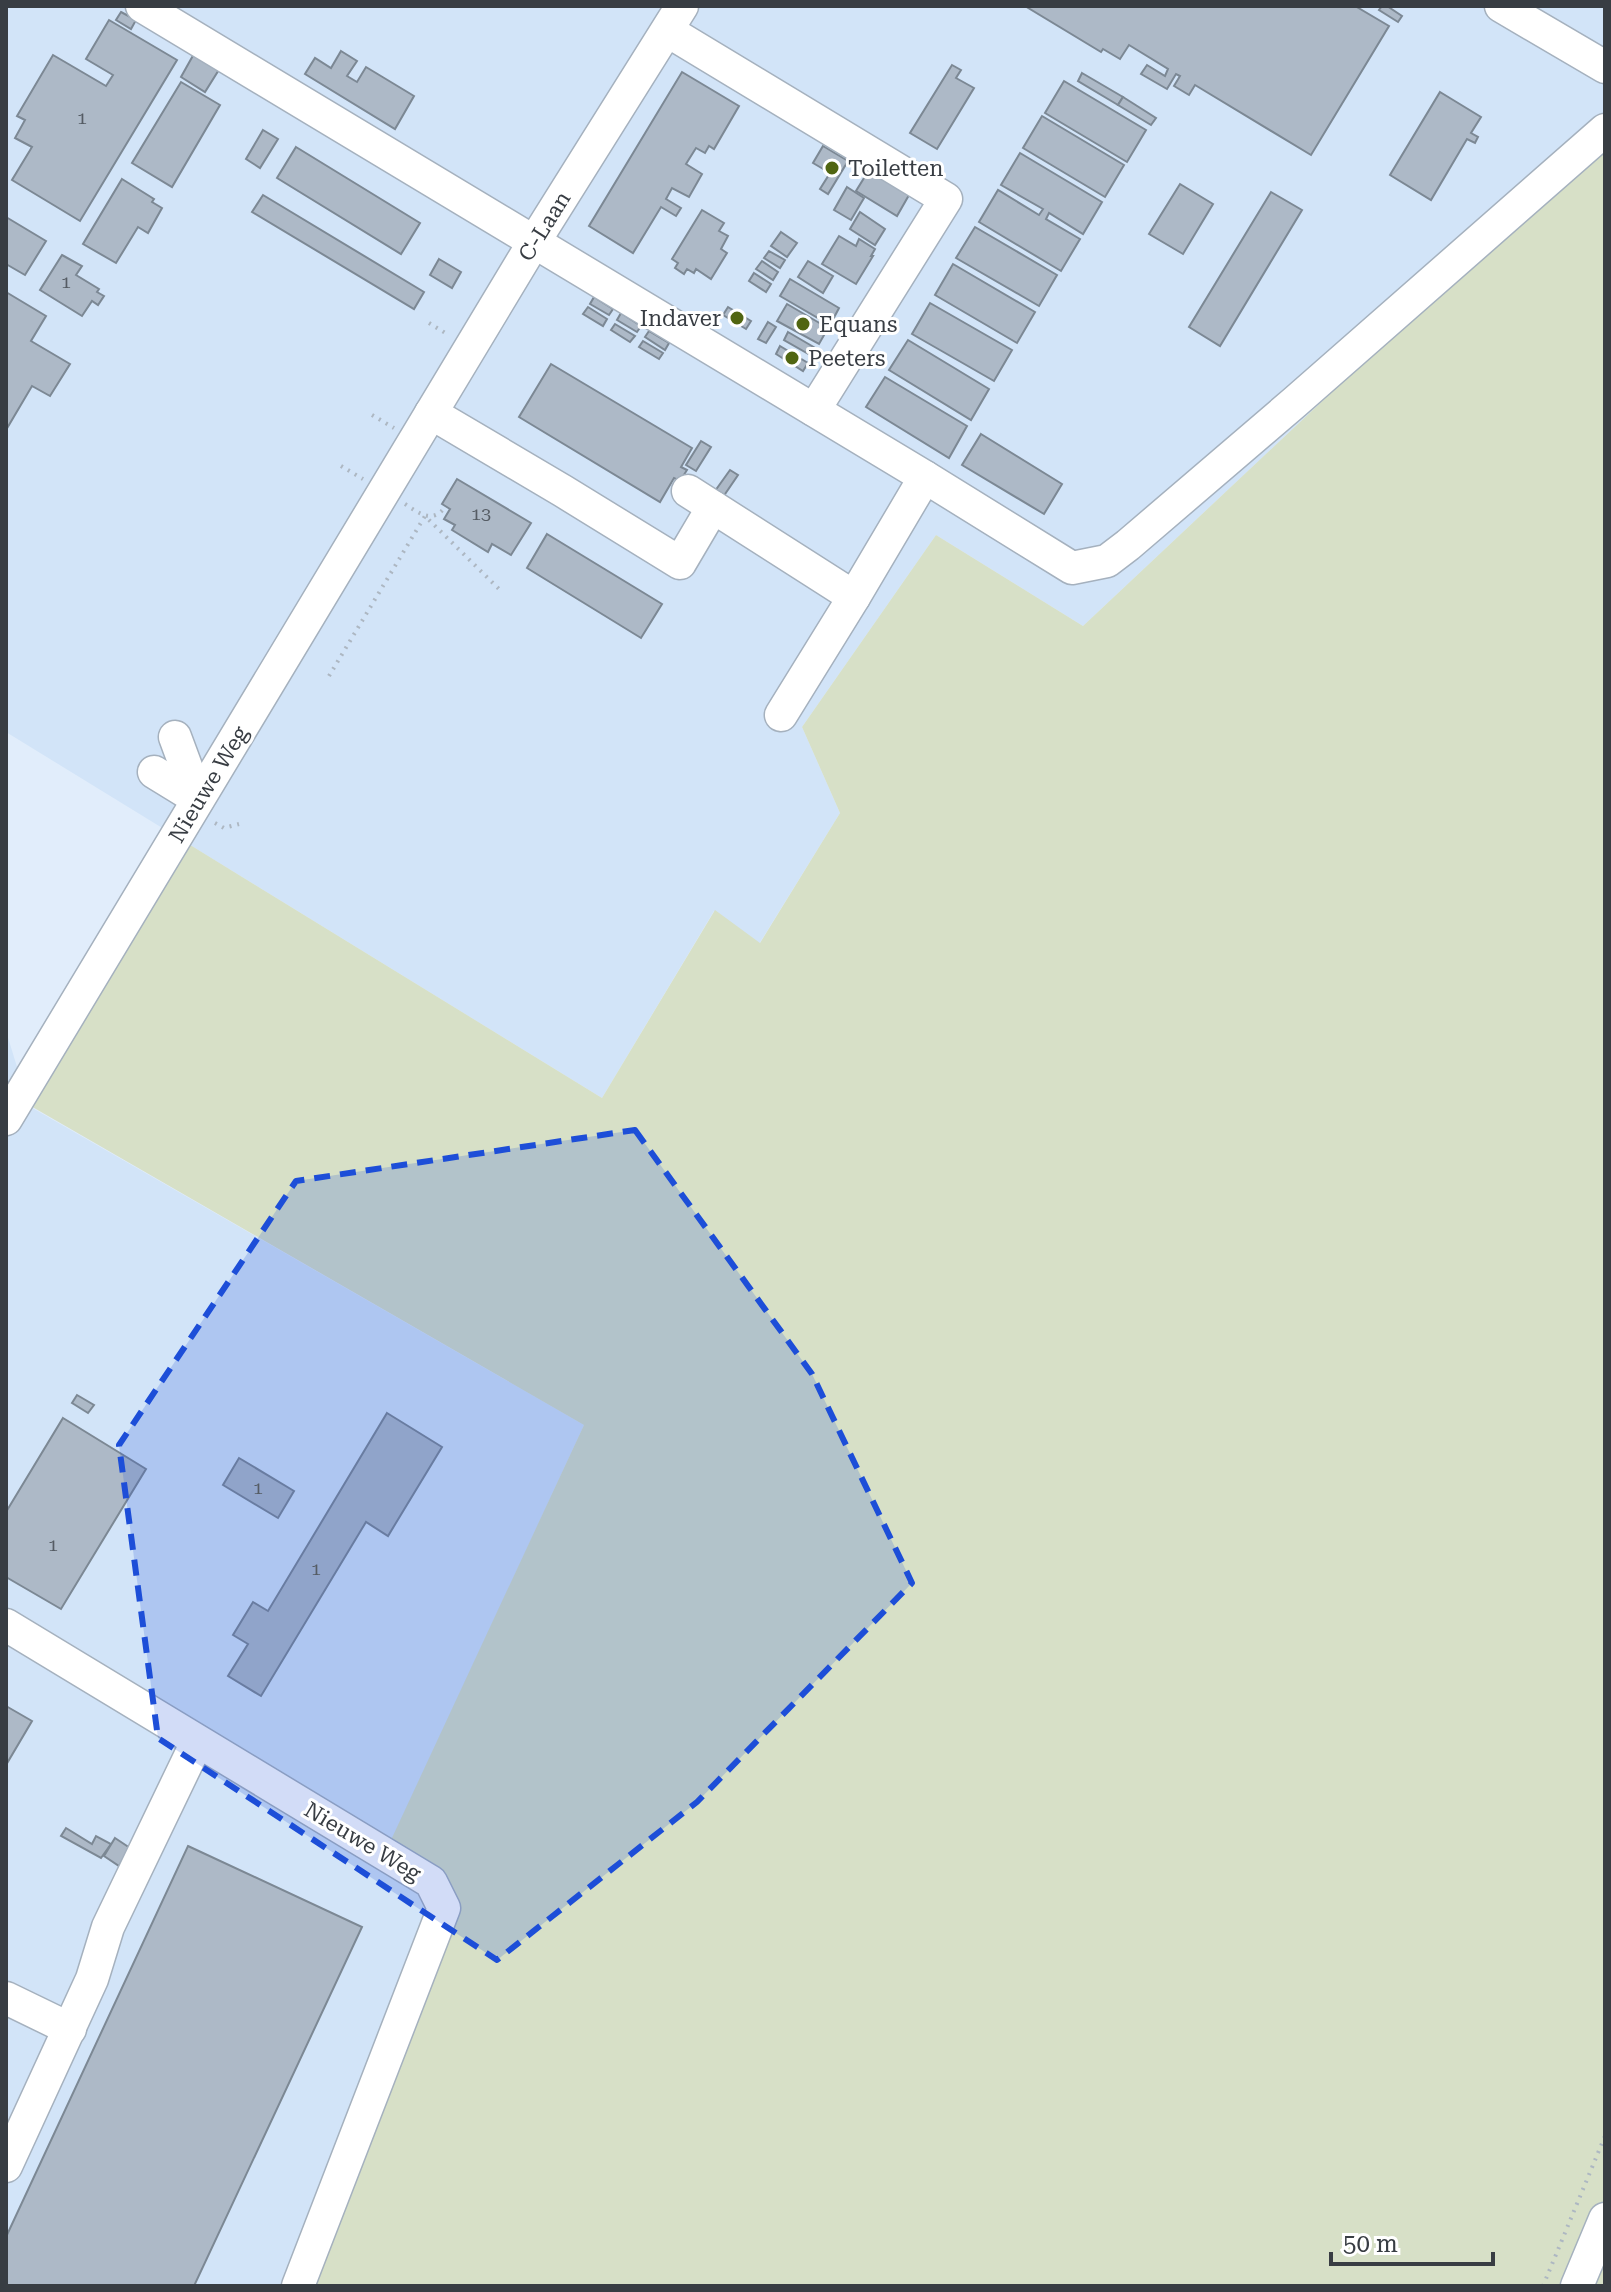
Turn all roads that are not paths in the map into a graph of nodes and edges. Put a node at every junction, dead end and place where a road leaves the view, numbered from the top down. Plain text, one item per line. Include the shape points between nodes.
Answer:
1 (142, 6) edge
2 (1501, 6) edge
3 (675, 18) edge
4 (1605, 67) edge
5 (1605, 130) edge
6 (534, 242) junction
7 (814, 410) junction
8 (431, 413) junction
9 (409, 448) joint
10 (925, 477) junction
11 (854, 597) junction
12 (781, 715) dead end
13 (175, 737) dead end
14 (154, 772) dead end
15 (198, 799) junction
16 (6, 1119) edge
17 (6, 1625) edge
18 (197, 1742) junction
19 (6, 1998) edge
20 (70, 2029) junction
21 (6, 2166) edge
22 (1605, 2219) edge
23 (298, 2286) edge
24 (1577, 2286) edge

1 - 6 street
2 - 4 street
3 - 6 street, C-Laan
3 - 7 street via 946,199
5 - 10 street via 1107,561 1072,568
6 - 7 street
6 - 8 street, C-Laan
7 - 10 street
8 - 9 street, C-Laan
8 - 11 street via 680,563 700,499
9 - 15 street, Nieuwe Weg
10 - 11 street
11 - 12 street
13 - 15 street
14 - 15 street
15 - 16 street, Nieuwe Weg
17 - 18 street, Nieuwe Weg
18 - 20 street via 108,1927
18 - 23 street, Nieuwe Weg via 431,1882 444,1908
19 - 20 street
20 - 21 street
22 - 24 street

